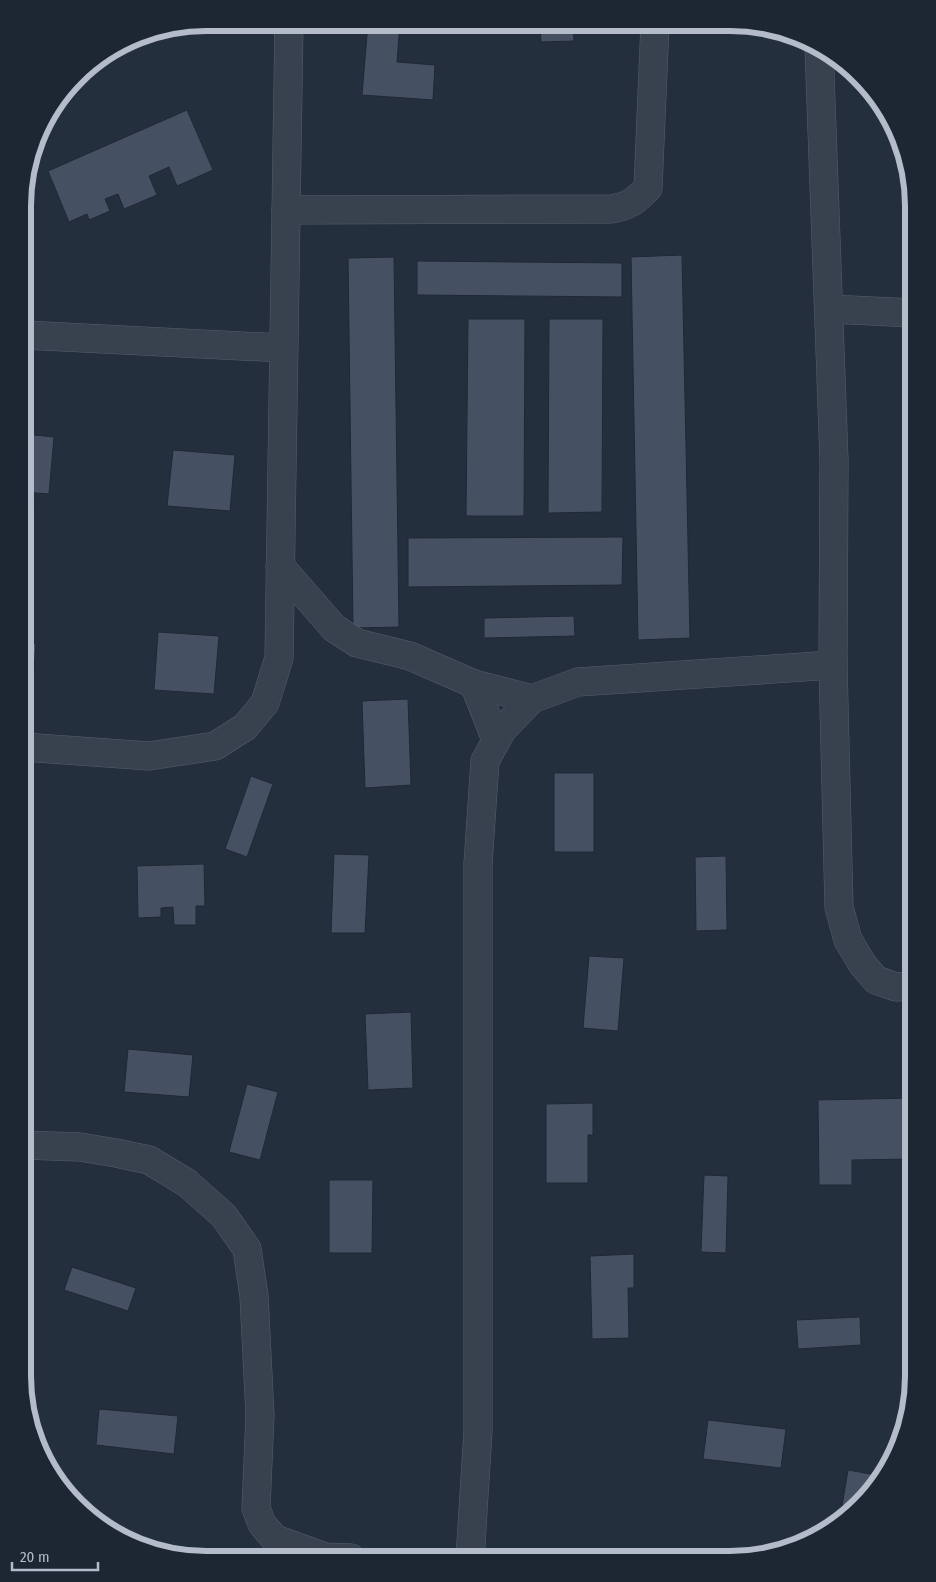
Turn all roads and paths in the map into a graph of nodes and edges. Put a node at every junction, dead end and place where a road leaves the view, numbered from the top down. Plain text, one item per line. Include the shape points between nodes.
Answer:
1 (289, 31) edge
2 (655, 31) edge
3 (819, 57) edge
4 (286, 210) junction
5 (830, 309) junction
6 (905, 312) edge
7 (31, 335) edge
8 (283, 348) junction
9 (280, 566) junction
10 (833, 665) junction
11 (474, 684) junction
12 (532, 699) junction
13 (496, 740) junction
14 (31, 748) edge
15 (904, 987) edge
16 (31, 1145) edge
17 (309, 1551) edge
18 (470, 1551) edge

1 - 4 street
2 - 4 street via 648,188 626,207
3 - 5 street
4 - 8 street
5 - 6 street
5 - 10 street via 834,460
7 - 8 street
8 - 9 street
9 - 11 street via 334,628 357,644 410,656
9 - 14 street via 279,658 265,703 245,727 215,746 149,756
10 - 12 street via 578,682
10 - 15 street via 839,907 848,940 863,965 876,980
11 - 12 street
11 - 13 street
12 - 13 street
13 - 18 street via 485,761 478,864 478,1431
16 - 17 street via 80,1148 149,1160 187,1182 224,1216 247,1249 254,1296 260,1415 256,1508 262,1524 276,1539

